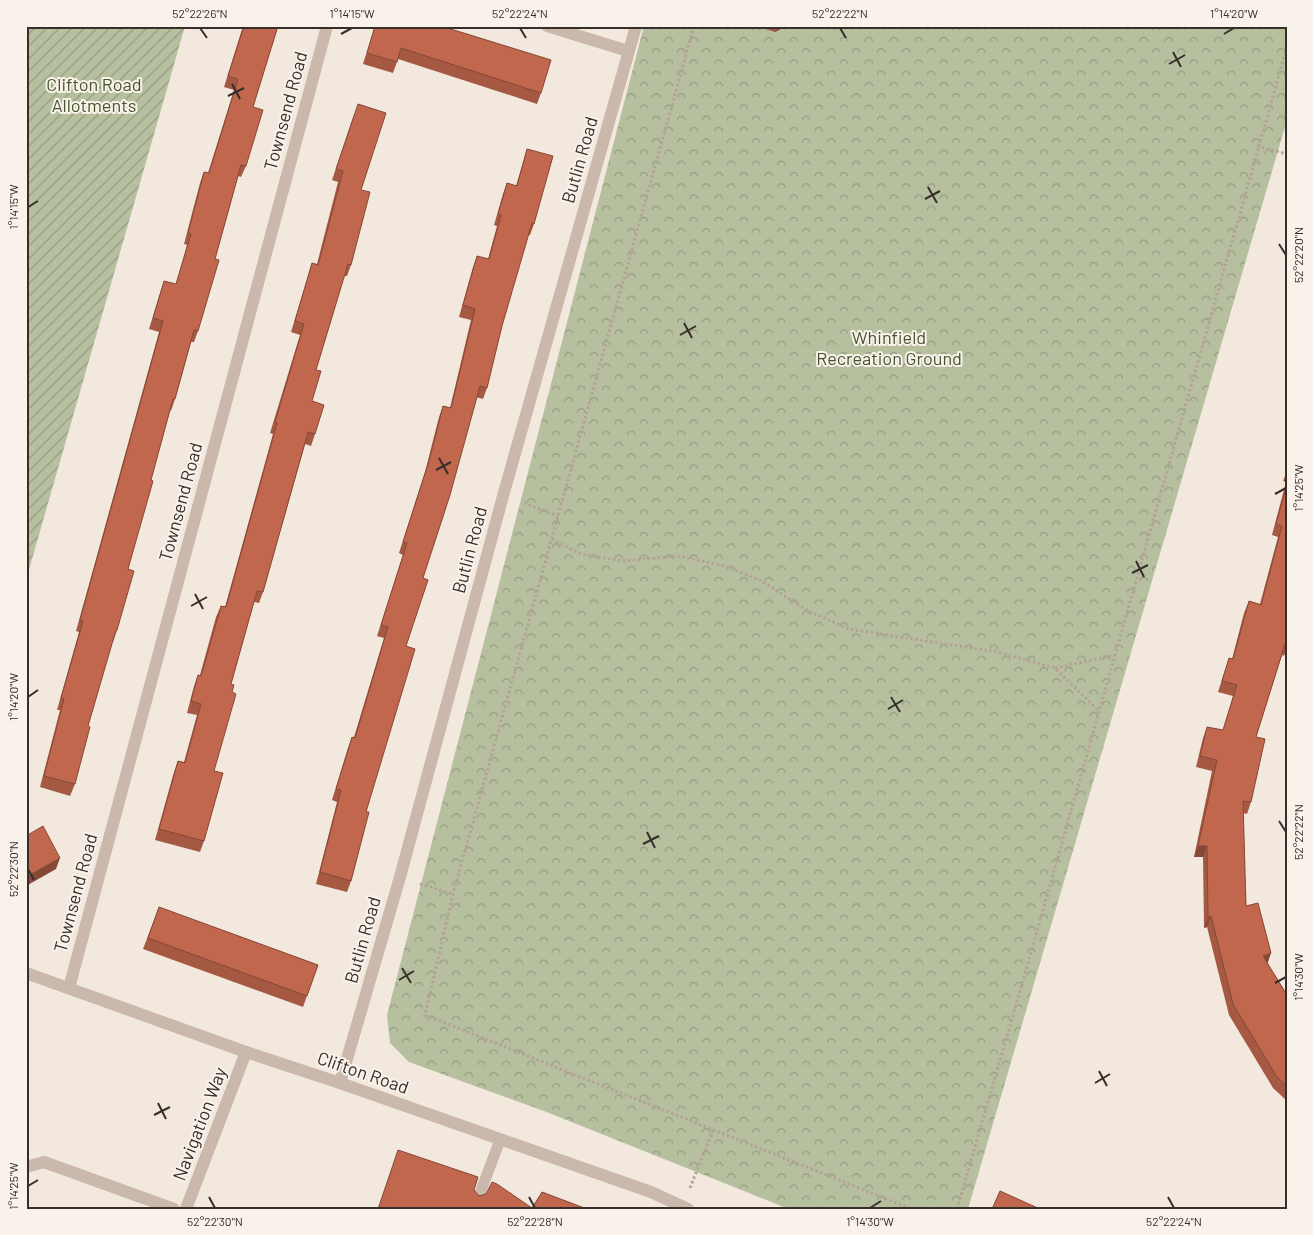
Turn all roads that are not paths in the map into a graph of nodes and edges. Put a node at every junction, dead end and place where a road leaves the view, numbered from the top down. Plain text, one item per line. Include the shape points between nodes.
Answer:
1 (327, 26) edge
2 (546, 26) edge
3 (636, 26) edge
4 (628, 51) junction
5 (26, 973) edge
6 (69, 988) junction
7 (246, 1052) junction
8 (340, 1083) junction
9 (500, 1140) junction
10 (26, 1167) edge
11 (685, 1208) edge
12 (174, 1209) edge
13 (186, 1209) edge
14 (474, 1209) edge

1 - 6 street, Townsend Road
2 - 4 street
3 - 4 street, Butlin Road
4 - 8 street, Butlin Road
5 - 6 street, Clifton Road
6 - 7 street, Clifton Road
7 - 8 street, Clifton Road
7 - 13 street, Navigation Way
8 - 9 street, Clifton Road
9 - 11 street, Clifton Road via 651,1192
9 - 14 lane
10 - 12 street via 44,1162

